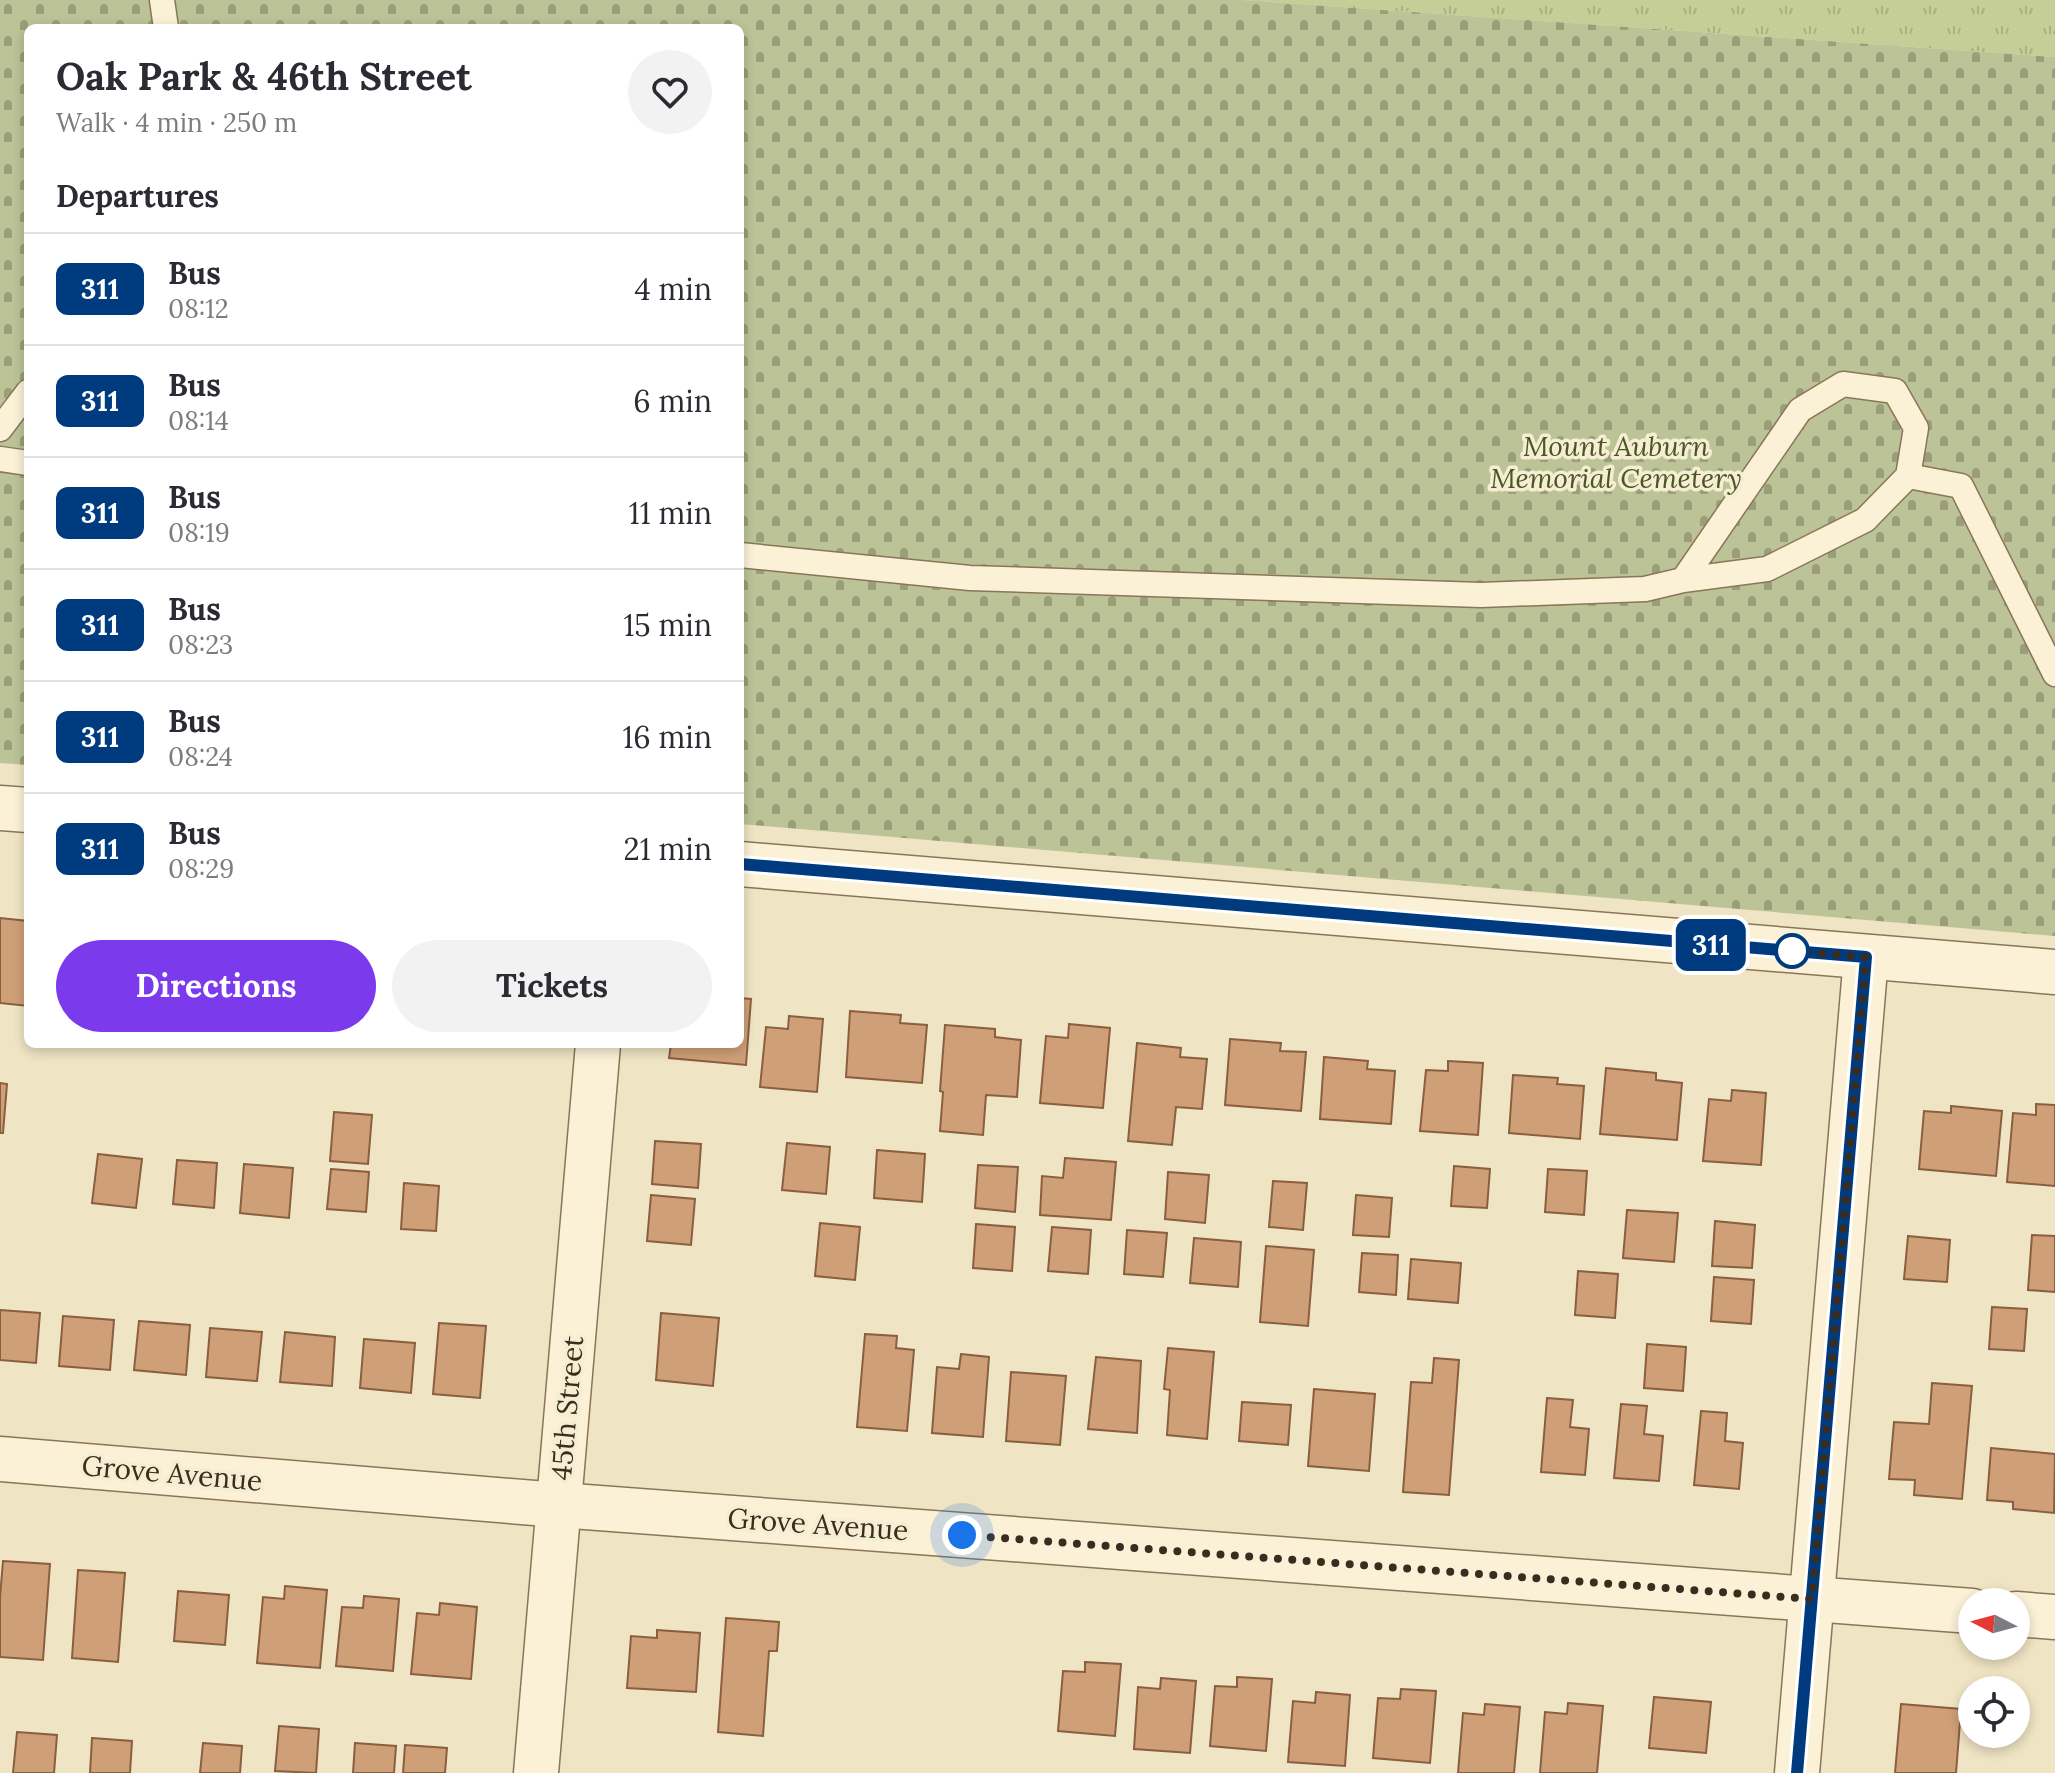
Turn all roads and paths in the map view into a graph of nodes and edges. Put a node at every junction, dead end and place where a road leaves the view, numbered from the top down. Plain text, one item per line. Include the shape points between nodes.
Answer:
1 (162, 0) edge
2 (165, 24) edge
3 (24, 397) edge
4 (0, 429) edge
5 (0, 459) edge
6 (24, 462) edge
7 (1908, 476) junction
8 (744, 555) edge
9 (1683, 580) junction
10 (2055, 674) edge
11 (0, 808) edge
12 (24, 810) edge
13 (744, 864) edge
14 (1866, 957) junction
15 (2055, 972) edge
16 (598, 1048) edge
17 (0, 1459) edge
18 (559, 1505) junction
19 (1812, 1599) junction
20 (1958, 1610) edge
21 (2030, 1615) edge
22 (2055, 1617) edge
23 (536, 1773) edge
24 (1797, 1773) edge

1 - 2 lane
3 - 4 lane
5 - 6 lane
7 - 9 lane via 1865,520 1767,569
7 - 9 lane via 1916,428 1895,391 1843,384 1800,410
7 - 10 lane via 1961,486
8 - 9 lane via 970,578 1481,595 1645,589
11 - 12 street
13 - 14 street
14 - 15 street
14 - 19 street
16 - 18 street, 45th Street
17 - 18 street, Grove Avenue
18 - 19 street, Grove Avenue
18 - 23 street, 45th Street
19 - 20 street, Grove Avenue
19 - 24 street
21 - 22 street

